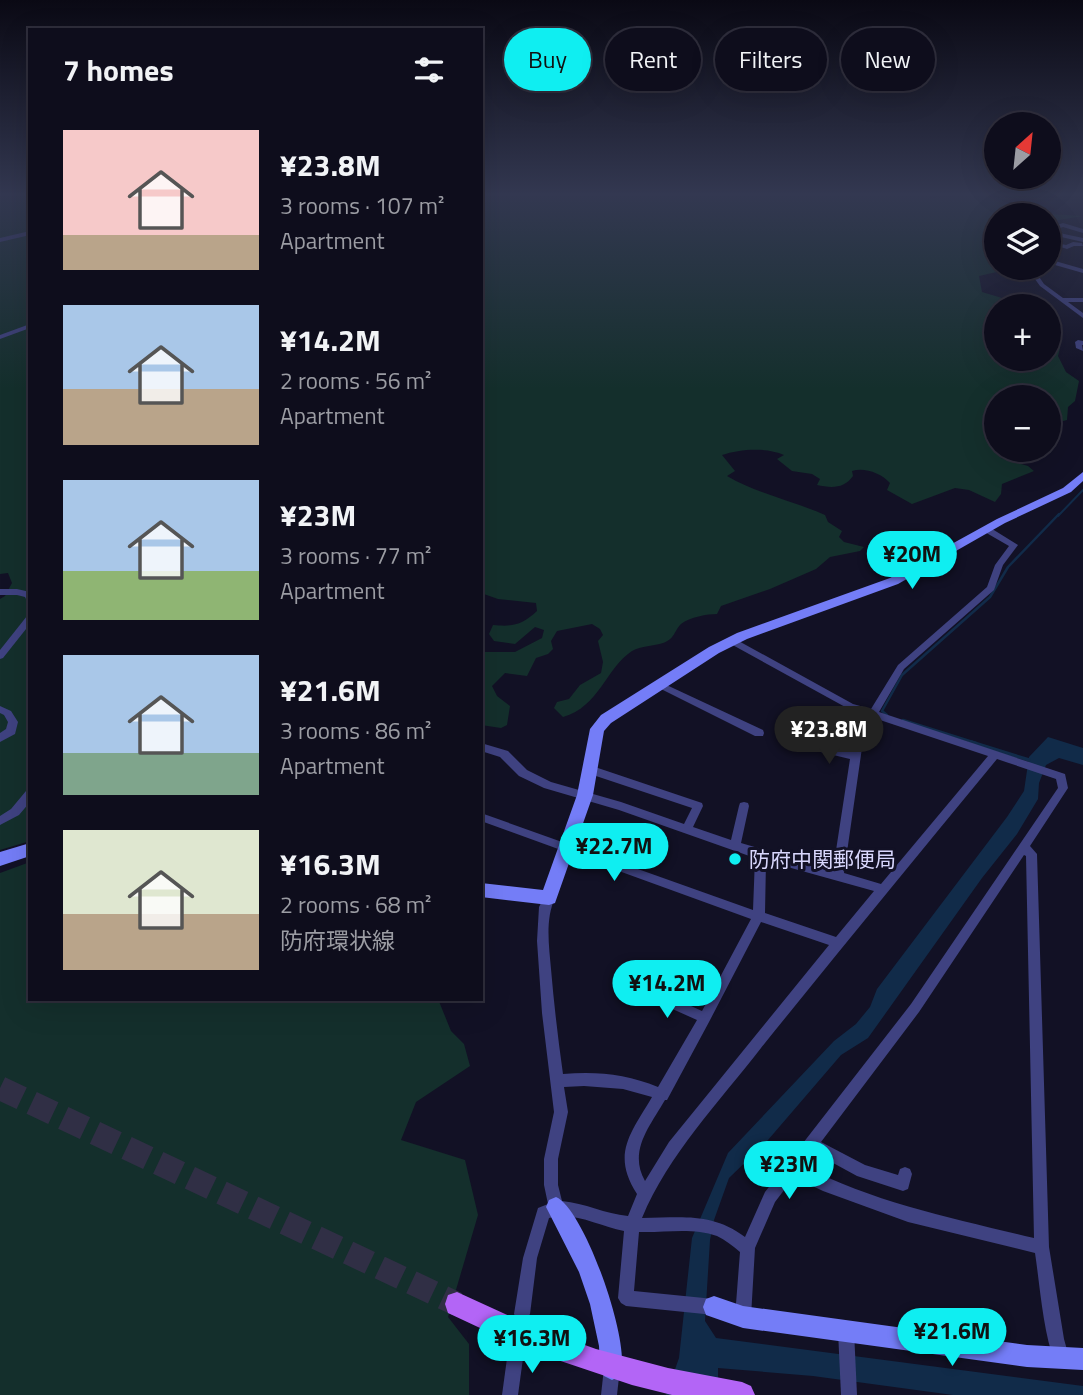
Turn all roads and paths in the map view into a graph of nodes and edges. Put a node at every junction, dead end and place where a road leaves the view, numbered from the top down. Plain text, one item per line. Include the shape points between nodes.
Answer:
1 (1061, 265) edge
2 (1083, 271) edge
3 (1038, 280) edge
4 (1062, 300) junction
5 (1083, 300) edge
6 (1083, 316) edge
7 (28, 327) edge
8 (0, 337) edge
9 (1083, 343) edge
10 (1083, 349) edge
11 (1083, 475) edge
12 (986, 529) junction
13 (0, 592) edge
14 (28, 595) edge
15 (28, 621) edge
16 (732, 641) junction
17 (0, 656) edge
18 (658, 684) junction
19 (0, 709) edge
20 (872, 715) junction
21 (759, 733) dead end
22 (0, 738) edge
23 (808, 744) dead end
24 (483, 748) edge
25 (994, 756) junction
26 (856, 757) junction
27 (588, 769) junction
28 (585, 795) junction
29 (28, 796) edge
30 (744, 806) dead end
31 (483, 818) edge
32 (0, 821) edge
33 (687, 829) junction
34 (735, 844) junction
35 (1023, 846) junction
36 (28, 850) edge
37 (567, 850) junction
38 (761, 855) junction
39 (0, 859) edge
40 (838, 875) junction
41 (883, 889) junction
42 (483, 890) edge
43 (549, 898) junction
44 (758, 914) junction
45 (838, 943) junction
46 (643, 990) dead end
47 (705, 1018) junction
48 (556, 1081) junction
49 (662, 1095) junction
50 (811, 1144) junction
51 (792, 1168) junction
52 (905, 1174) dead end
53 (646, 1194) junction
54 (556, 1207) junction
55 (632, 1224) junction
56 (1042, 1247) junction
57 (748, 1248) junction
58 (457, 1304) tunnel mouth
59 (714, 1307) joint
60 (522, 1314) dead end
61 (743, 1317) junction
62 (847, 1335) junction
63 (516, 1351) dead end
64 (1072, 1358) edge
65 (612, 1368) junction
66 (850, 1390) edge
67 (735, 1394) edge
68 (510, 1395) edge
69 (609, 1395) edge

1 - 2 street
3 - 4 street
4 - 5 street
4 - 6 street
7 - 8 street
9 - 10 street via 1078,342
11 - 12 street via 1067,490
12 - 16 street via 894,581
12 - 20 street via 1014,545 999,565 991,588 901,667
13 - 14 street
15 - 17 street
16 - 18 street
16 - 20 street
18 - 21 street
18 - 27 street via 597,729
19 - 22 street via 13,722 11,731
20 - 25 street
20 - 26 street via 859,734
23 - 26 street
24 - 28 street via 504,754 531,778
25 - 35 street via 1061,777 1063,788
25 - 41 street
26 - 40 street
27 - 28 street
27 - 33 street via 698,806
28 - 33 street
28 - 37 street
29 - 32 street
30 - 34 street
31 - 37 street
33 - 34 street
34 - 38 street
35 - 50 street via 915,1008
35 - 56 street via 1031,854
36 - 39 street
37 - 43 street
37 - 44 street
38 - 40 street
38 - 44 street
40 - 41 street
41 - 45 street
42 - 43 street
43 - 48 street via 543,941
44 - 45 street
44 - 47 street
45 - 53 street via 674,1147
46 - 47 street
47 - 49 street
48 - 49 street via 604,1078
48 - 54 street via 561,1112 551,1185
49 - 53 street via 630,1152 639,1187
50 - 51 street
50 - 52 street via 862,1171 903,1184
51 - 56 street via 908,1215
51 - 57 street via 770,1197
53 - 55 street
54 - 55 street
54 - 60 street via 543,1213 530,1258
54 - 65 street via 596,1282 608,1319
55 - 57 street via 719,1230
55 - 59 street via 626,1298
56 - 64 street via 1056,1339
57 - 61 street
58 - 65 main road via 541,1344
59 - 61 street
61 - 62 street
62 - 64 street
62 - 66 street
63 - 68 street
65 - 67 main road
65 - 69 street

